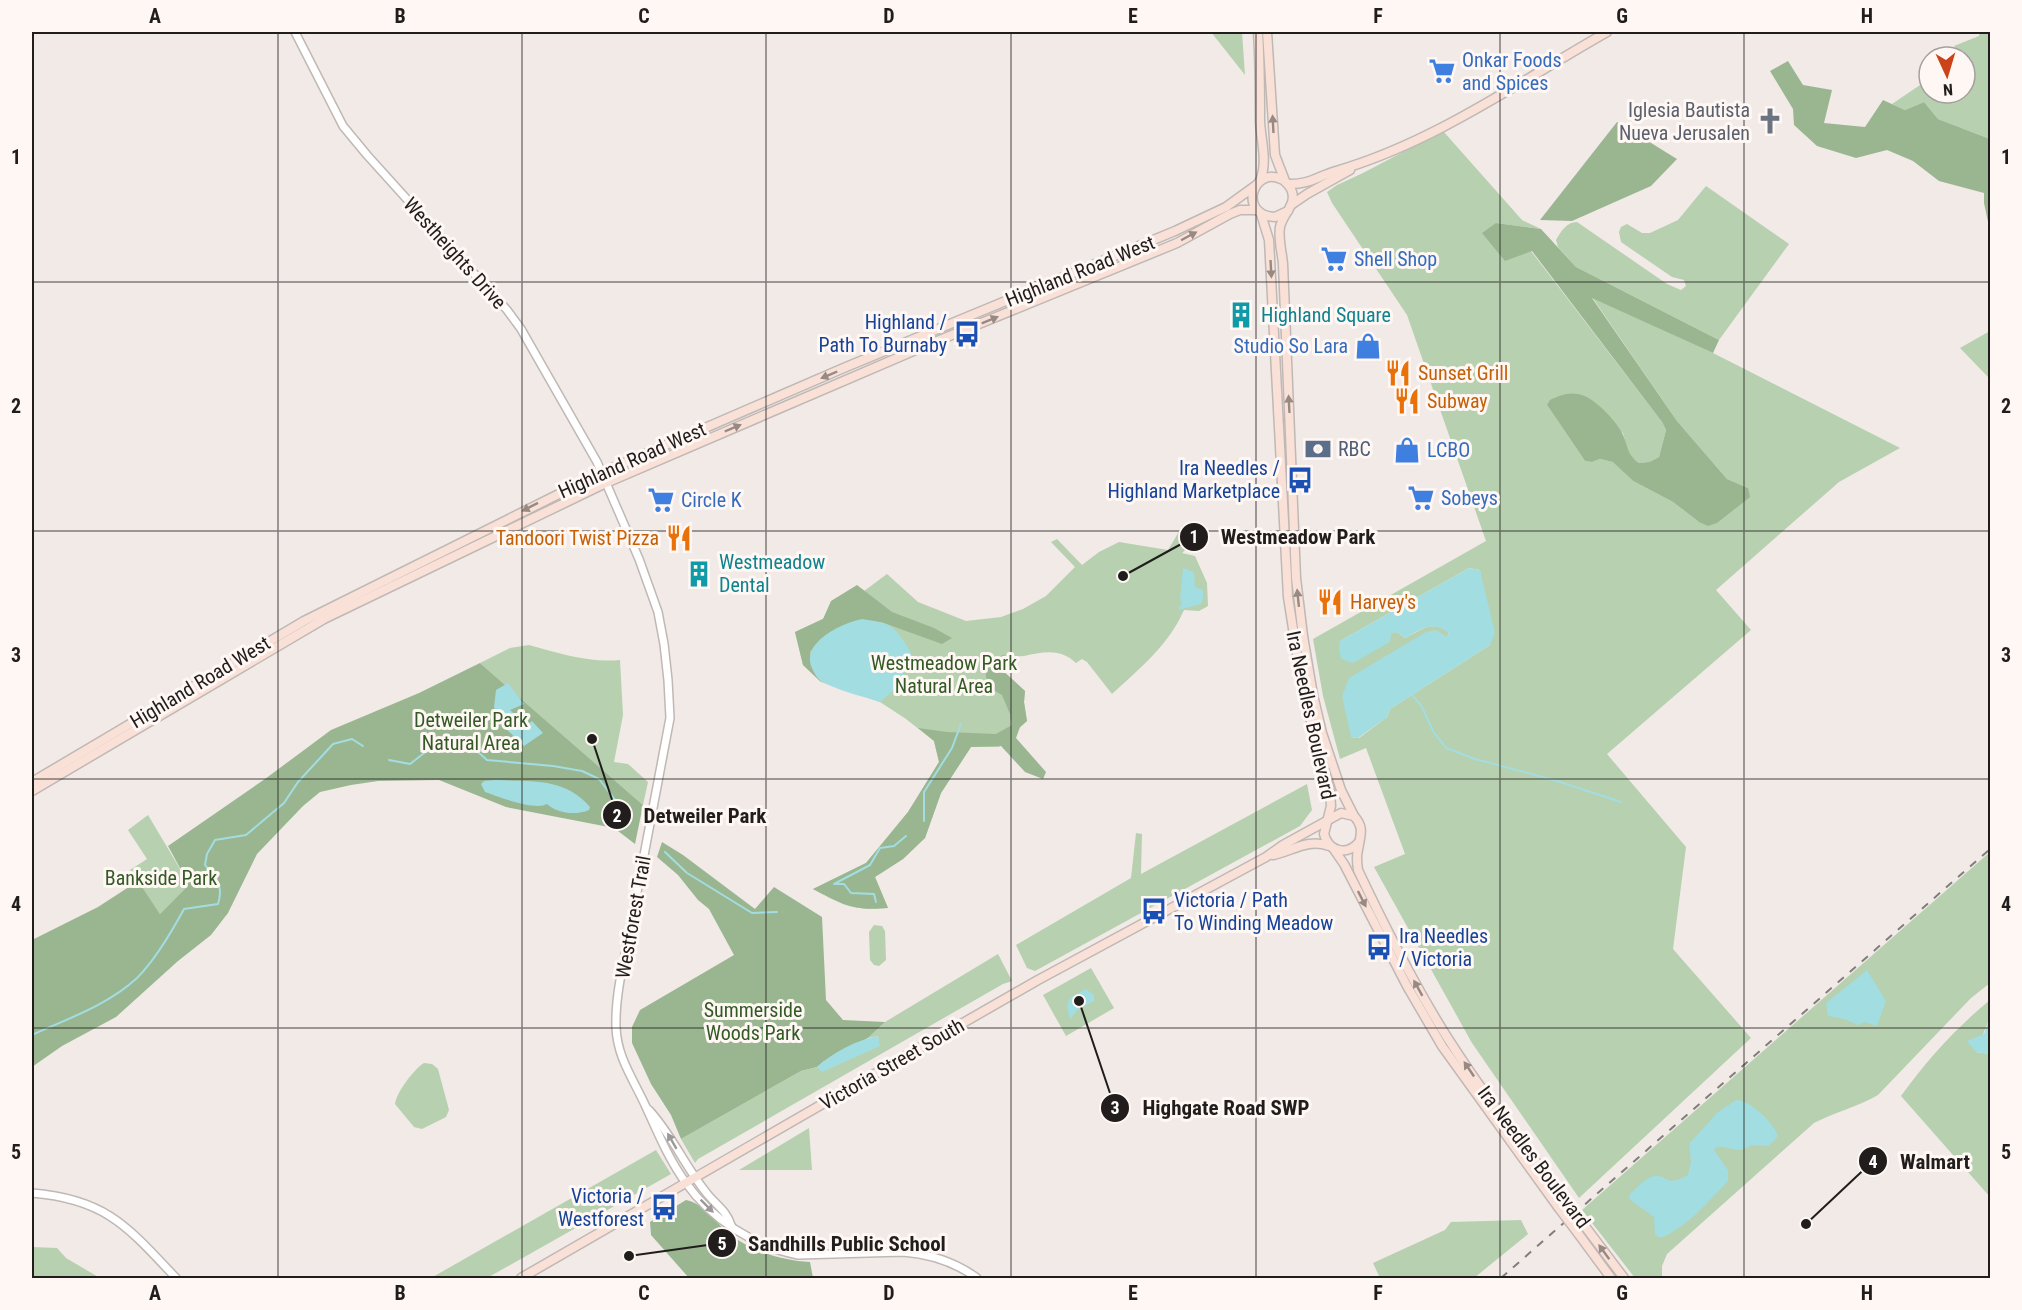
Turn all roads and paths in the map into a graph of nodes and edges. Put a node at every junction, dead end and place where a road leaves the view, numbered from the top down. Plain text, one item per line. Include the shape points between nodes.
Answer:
1 (295, 32) edge
2 (1258, 32) edge
3 (1267, 32) edge
4 (1607, 32) edge
5 (1353, 167) junction
6 (1287, 183) junction
7 (1258, 184) junction
8 (1289, 208) junction
9 (1259, 212) junction
10 (602, 473) junction
11 (606, 483) junction
12 (32, 782) edge
13 (32, 791) edge
14 (1354, 816) junction
15 (1327, 821) junction
16 (1360, 842) junction
17 (1331, 847) junction
18 (1266, 857) junction
19 (646, 1106) junction
20 (695, 1179) junction
21 (686, 1184) junction
22 (32, 1193) edge
23 (1562, 1204) junction
24 (731, 1225) junction
25 (176, 1278) edge
26 (521, 1278) edge
27 (976, 1278) edge
28 (1611, 1278) edge
29 (1624, 1278) edge

1 - 10 street, Westheights Drive via 343,126 521,329
2 - 7 main road via 1265,165
6 -> 3 main road via 1275,155
4 - 5 main road via 1439,129
5 - 6 main road via 1309,183
5 - 8 main road
6 - 7 main road via 1268,177
6 - 8 main road via 1292,191
7 - 9 main road via 1252,198
7 -> 10 main road, Highland Road West via 1226,207 1175,231
8 - 9 main road via 1275,217
14 -> 8 main road, Ira Needles Boulevard via 1322,733 1307,667 1297,589 1280,236
11 -> 9 main road, Highland Road West via 1177,243 1230,214 1240,210
9 -> 15 main road, Ira Needles Boulevard via 1269,240 1288,597 1303,693 1330,792
10 - 11 street, Westheights Drive
10 -> 12 main road, Highland Road West via 304,621
11 - 13 main road, Highland Road West via 324,619
11 - 19 street, Westforest Trail via 650,586 668,680 670,718 616,1010 618,1046
14 - 15 main road via 1341,813
14 - 16 main road via 1362,827
15 - 17 main road via 1324,834
15 - 18 main road, Victoria Street South
16 - 17 main road via 1348,850
23 -> 16 main road, Ira Needles Boulevard via 1417,987 1358,870
17 - 18 main road, Victoria Street South via 1312,842
17 -> 23 main road, Ira Needles Boulevard via 1348,871 1442,1046
18 - 20 main road, Victoria Street South via 1038,981
20 -> 19 street, Westforest Trail via 663,1125
19 - 21 street, Westforest Trail
20 - 21 main road, Victoria Street South
20 - 24 street, Westforest Trail via 728,1215
21 -> 24 street, Westforest Trail via 722,1221
21 - 26 main road, Victoria Street South
22 - 25 street via 71,1199 110,1215
23 - 28 main road, Ira Needles Boulevard, bridge
29 -> 23 main road, Ira Needles Boulevard, bridge via 1584,1225
24 - 27 street, Westforest Trail via 751,1239 782,1252 919,1253 959,1267

